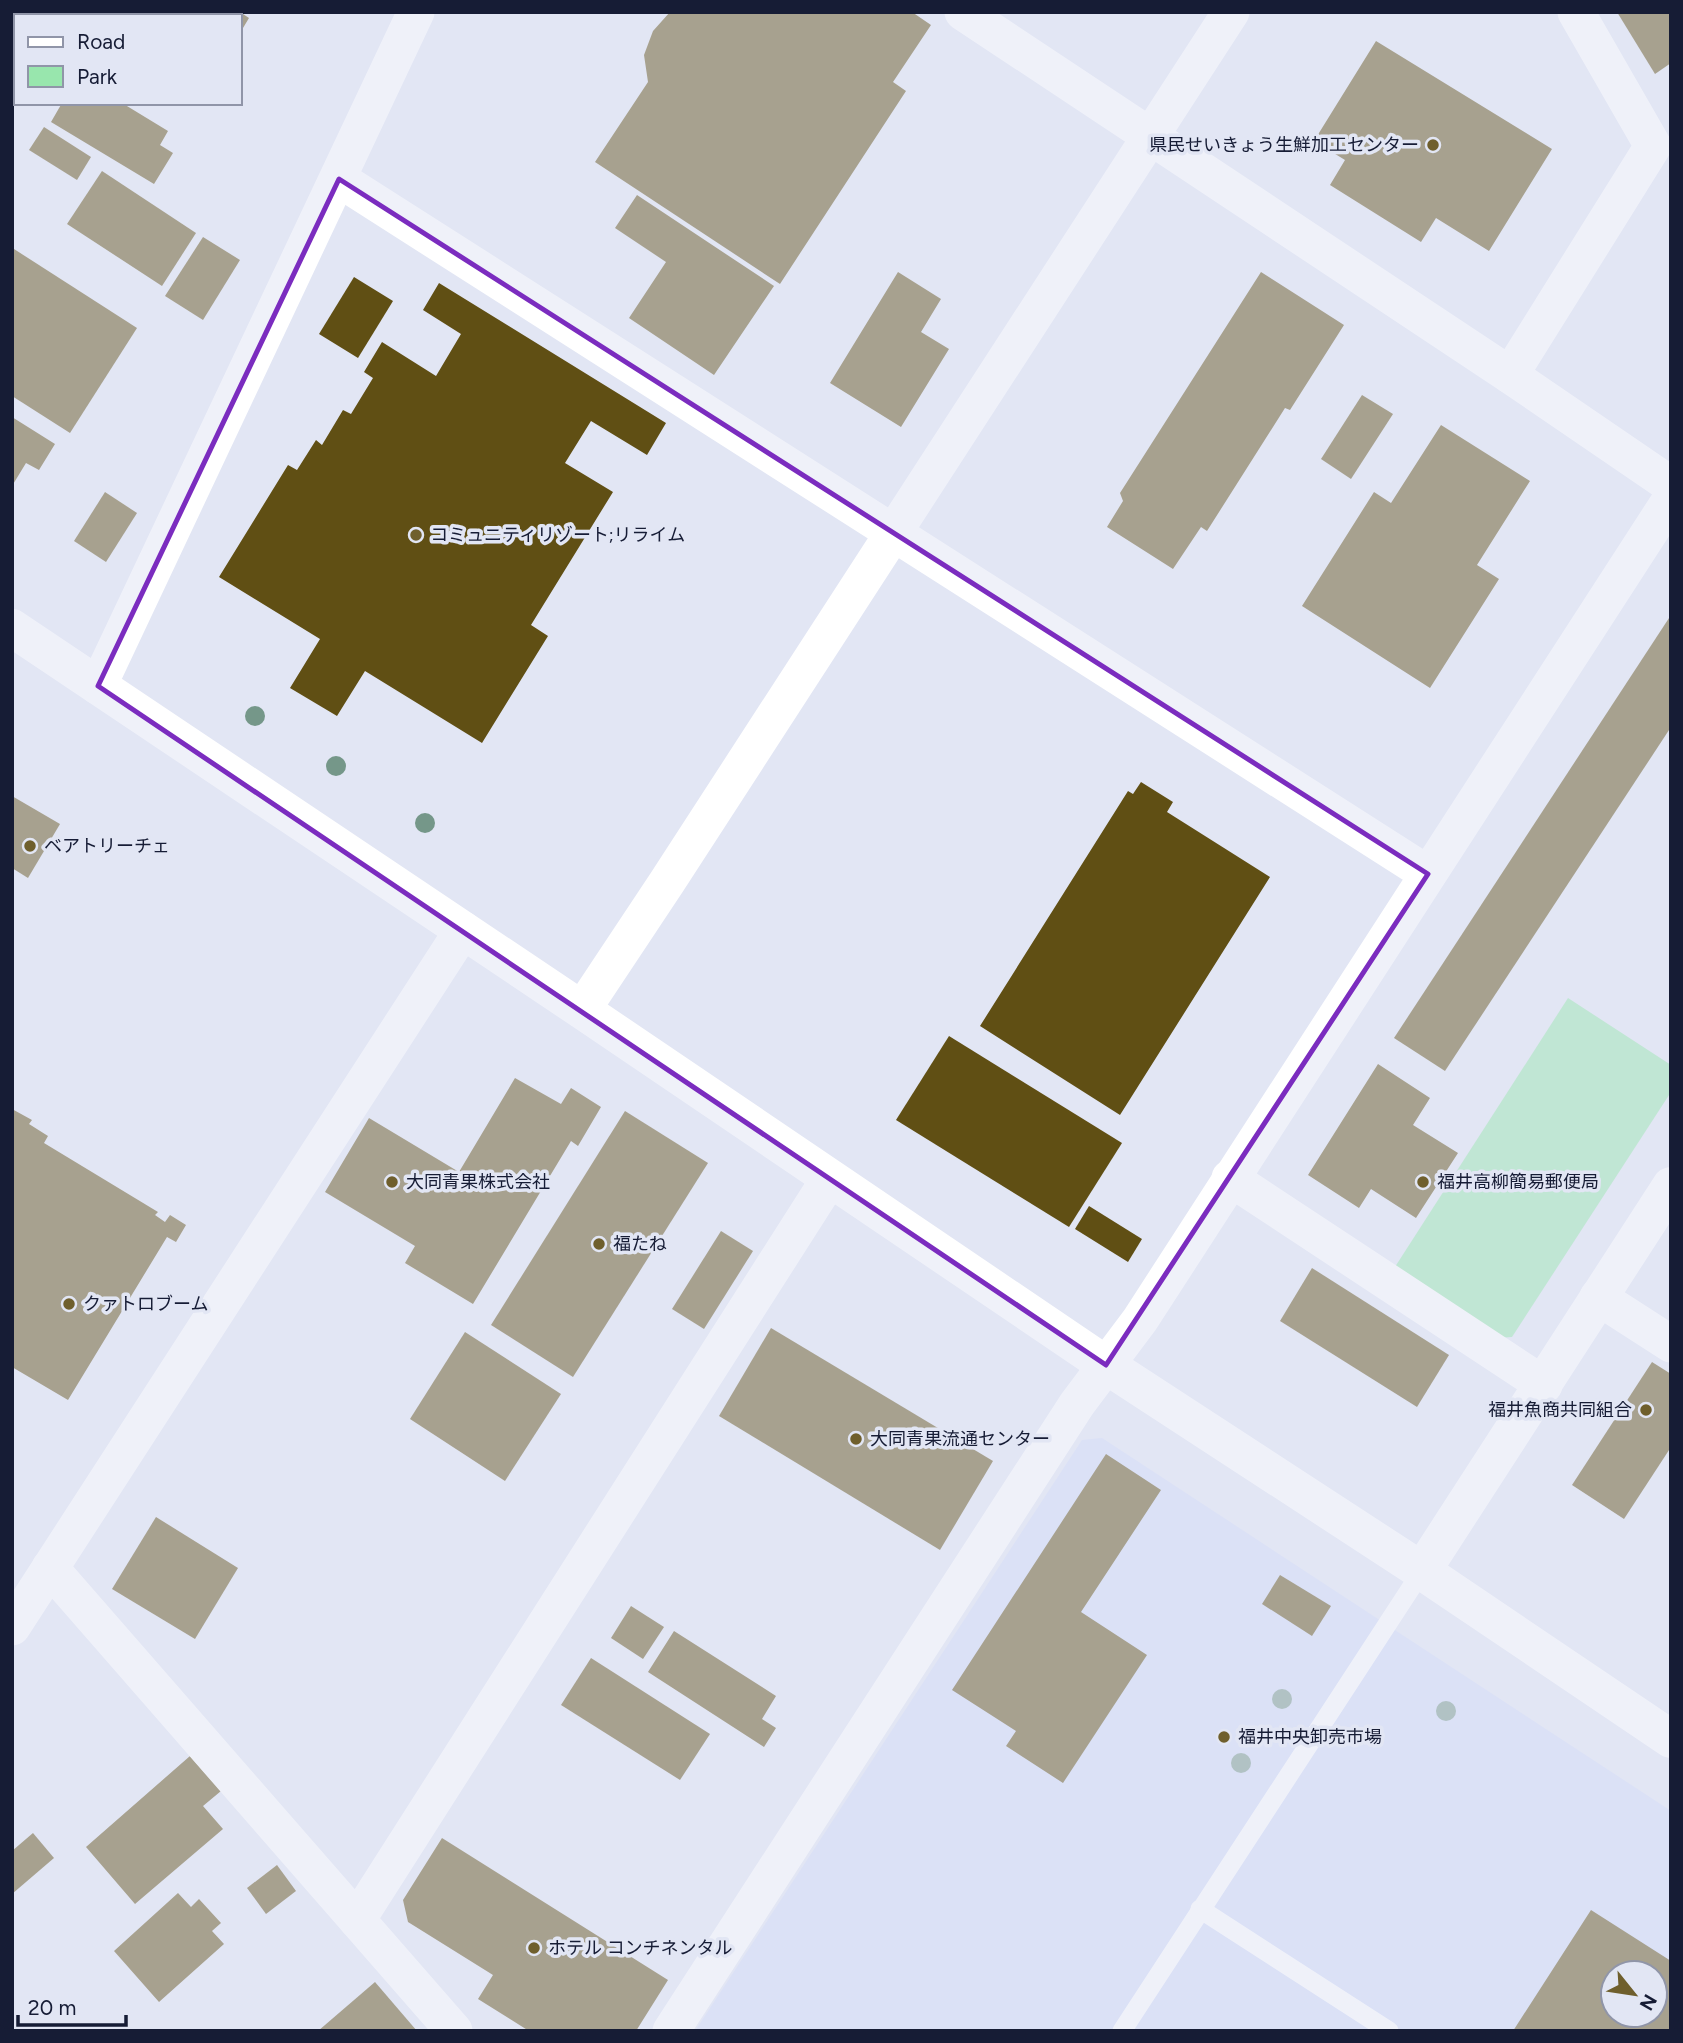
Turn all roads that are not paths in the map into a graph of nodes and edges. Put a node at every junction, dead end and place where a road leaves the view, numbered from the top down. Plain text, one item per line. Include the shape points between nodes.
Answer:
1 (416, 12) edge
2 (963, 12) edge
3 (1231, 12) edge
4 (1576, 12) edge
5 (1152, 136) junction
6 (339, 178) junction
7 (1510, 374) junction
8 (1671, 485) edge
9 (1671, 499) edge
10 (895, 532) junction
11 (12, 628) edge
12 (98, 686) junction
13 (1428, 873) junction
14 (463, 930) junction
15 (582, 1010) junction
16 (831, 1178) junction
17 (1230, 1178) junction
18 (1671, 1186) edge
19 (1598, 1297) junction
20 (1671, 1344) edge
21 (1106, 1365) junction
22 (1544, 1385) junction
23 (50, 1568) junction
24 (1422, 1570) junction
25 (12, 1627) edge
26 (1671, 1739) edge
27 (1200, 1909) junction
28 (357, 1920) junction
29 (454, 2031) edge
30 (671, 2031) edge
31 (1122, 2031) edge
32 (1389, 2031) edge

1 - 6 street
2 - 5 street
3 - 5 street
4 - 7 street via 1653,146
5 - 7 street
5 - 10 street
6 - 10 street
6 - 12 street
7 - 8 street
9 - 13 street
10 - 13 street
10 - 15 street
11 - 12 street
12 - 14 street
13 - 17 street
14 - 15 street
14 - 23 street
15 - 16 street
16 - 21 street
16 - 28 street
17 - 21 street
17 - 22 street
18 - 19 street
19 - 20 street
19 - 22 street
21 - 24 street
21 - 30 street
22 - 24 street
23 - 25 street
23 - 28 street
24 - 26 street
24 - 27 lane
27 - 31 lane
27 - 32 lane
28 - 29 street

